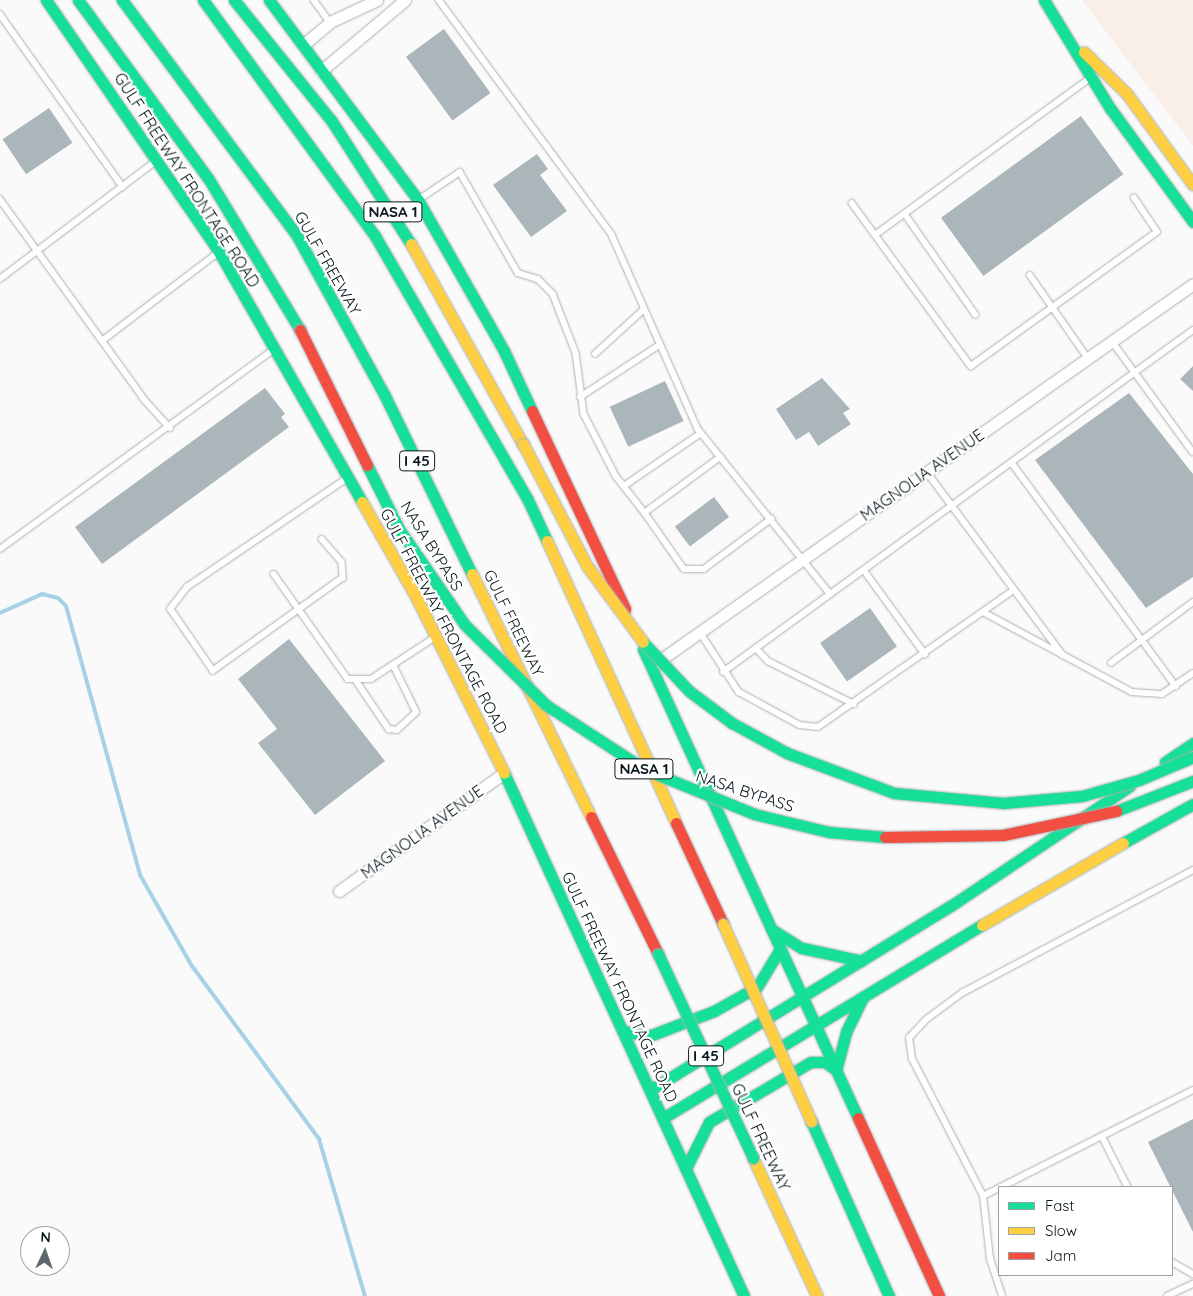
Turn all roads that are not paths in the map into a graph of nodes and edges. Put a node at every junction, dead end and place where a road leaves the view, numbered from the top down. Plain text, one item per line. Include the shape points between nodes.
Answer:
1 (46, 0) edge
2 (78, 0) edge
3 (122, 0) edge
4 (203, 0) edge
5 (234, 0) edge
6 (269, 0) edge
7 (314, 0) edge
8 (377, 0) edge
9 (405, 0) edge
10 (439, 0) edge
11 (1044, 0) edge
12 (0, 14) edge
13 (330, 22) junction
14 (1071, 38) junction
15 (302, 45) junction
16 (321, 71) junction
17 (1092, 76) junction
18 (158, 160) junction
19 (1193, 185) edge
20 (122, 187) junction
21 (1134, 198) dead end
22 (0, 200) edge
23 (418, 200) junction
24 (852, 203) dead end
25 (905, 214) junction
26 (1193, 222) edge
27 (875, 236) junction
28 (36, 251) junction
29 (219, 252) junction
30 (1030, 275) dead end
31 (0, 279) edge
32 (1193, 284) edge
33 (1053, 307) junction
34 (643, 310) junction
35 (976, 314) dead end
36 (1193, 330) edge
37 (1112, 341) junction
38 (102, 342) junction
39 (658, 346) junction
40 (274, 349) junction
41 (595, 354) dead end
42 (1088, 358) junction
43 (1136, 373) junction
44 (580, 397) junction
45 (170, 428) junction
46 (701, 433) junction
47 (1193, 452) edge
48 (721, 457) junction
49 (1012, 463) junction
50 (927, 472) junction
51 (348, 478) junction
52 (624, 486) junction
53 (952, 506) junction
54 (645, 513) junction
55 (771, 519) junction
56 (322, 539) dead end
57 (0, 549) edge
58 (804, 559) junction
59 (864, 570) junction
60 (274, 574) dead end
61 (1014, 590) junction
62 (830, 594) junction
63 (1193, 602) edge
64 (299, 610) junction
65 (983, 612) junction
66 (700, 632) junction
67 (436, 637) junction
68 (1142, 640) junction
69 (756, 648) junction
70 (925, 654) junction
71 (1064, 657) junction
72 (1111, 663) dead end
73 (392, 665) junction
74 (651, 667) junction
75 (723, 672) junction
76 (1193, 673) edge
77 (357, 682) junction
78 (1176, 686) junction
79 (854, 704) junction
80 (1193, 743) edge
81 (1193, 758) edge
82 (504, 773) junction
83 (1193, 781) edge
84 (1193, 804) edge
85 (1193, 870) edge
86 (339, 891) dead end
87 (771, 929) junction
88 (780, 949) junction
89 (862, 961) junction
90 (802, 997) junction
91 (863, 997) junction
92 (816, 1026) junction
93 (623, 1032) junction
94 (836, 1070) junction
95 (650, 1090) junction
96 (1193, 1090) edge
97 (663, 1118) junction
98 (1102, 1136) junction
99 (686, 1168) junction
100 (1004, 1186) edge
101 (1127, 1186) edge
102 (998, 1189) edge
103 (983, 1196) junction
104 (1173, 1263) edge
105 (1193, 1274) edge
106 (1193, 1284) edge
107 (744, 1296) edge
108 (817, 1296) edge
109 (889, 1296) edge
110 (939, 1296) edge
111 (1002, 1296) edge
112 (1167, 1296) edge

1 - 18 main road, GULF FREEWAY FRONTAGE ROAD
2 - 83 main road, NASA BYPASS / NASA 1, bridge via 208,178 300,330 399,529 465,625 546,705 644,769 763,816 829,832 902,839 1003,835 1074,823 1142,802
3 - 108 main road, GULF FREEWAY / I 45, bridge via 297,236 384,396 658,954
4 - 109 main road, bridge via 375,236 527,498 723,924
5 - 81 main road, NASA 1, bridge via 331,120 391,208 587,566 650,652 689,691 732,723 787,753 894,793 1003,803 1082,796 1139,780
6 - 15 main road
7 - 13 lane
8 - 13 street
9 - 16 street
10 - 34 lane via 612,235
11 - 14 main road
12 - 20 lane
13 - 15 street
14 - 17 main road
14 - 19 main road via 1127,94
15 - 16 main road
16 - 23 main road
17 - 25 lane
17 - 26 main road
18 - 20 lane
18 - 29 main road, GULF FREEWAY FRONTAGE ROAD
20 - 28 lane
21 - 33 lane via 1158,232
22 - 28 lane
23 - 44 lane via 460,172 518,273 538,279 553,294 576,353
23 - 74 main road via 508,360 576,495
24 - 27 lane
25 - 27 lane
25 - 35 lane
27 - 33 lane via 971,366
28 - 31 lane
28 - 38 lane
29 - 38 lane
29 - 40 main road, GULF FREEWAY FRONTAGE ROAD
30 - 33 lane
32 - 37 street, MAGNOLIA AVENUE
33 - 42 lane
34 - 39 lane
34 - 41 lane
36 - 43 lane
37 - 42 street, MAGNOLIA AVENUE
37 - 43 lane
38 - 45 lane
39 - 44 lane
39 - 46 lane
40 - 45 lane
40 - 51 main road, GULF FREEWAY FRONTAGE ROAD
42 - 50 street, MAGNOLIA AVENUE
43 - 47 lane
43 - 49 lane
44 - 52 lane via 584,414
45 - 57 lane
46 - 48 lane
46 - 52 lane
48 - 54 lane
48 - 55 lane
49 - 53 lane
49 - 68 lane
50 - 53 lane
50 - 58 street, MAGNOLIA AVENUE
51 - 64 lane via 187,587 170,609 213,671
51 - 67 main road, GULF FREEWAY FRONTAGE ROAD
52 - 54 lane
53 - 59 lane
53 - 61 lane
54 - 55 lane via 684,569 697,572
55 - 58 lane
56 - 64 lane via 342,562 343,578
58 - 62 lane
58 - 66 street, MAGNOLIA AVENUE
59 - 62 lane
59 - 70 lane
60 - 64 lane
61 - 65 lane
61 - 71 lane
62 - 69 lane
63 - 68 lane
64 - 77 lane via 348,679
65 - 70 lane
65 - 71 lane
66 - 74 street, MAGNOLIA AVENUE
66 - 75 lane
67 - 73 lane
67 - 82 main road, GULF FREEWAY FRONTAGE ROAD
68 - 72 lane
68 - 78 lane
69 - 75 lane
69 - 79 lane via 768,661
70 - 79 lane
71 - 78 lane via 1132,692 1162,694
73 - 77 lane
73 - 77 lane via 416,712 397,730 389,729
74 - 87 main road
75 - 79 lane via 739,692 800,725 818,727
76 - 78 lane
80 - 89 main road
82 - 86 street, MAGNOLIA AVENUE
82 - 93 main road, GULF FREEWAY FRONTAGE ROAD
84 - 91 main road via 1092,858
85 - 103 lane via 962,993 909,1038 912,1058
87 - 88 main road
87 - 89 main road via 802,948
88 - 90 main road
88 - 93 main road via 757,987 714,1011 649,1036
89 - 90 main road
90 - 92 main road
90 - 95 main road
91 - 92 main road
91 - 94 main road via 846,1032
92 - 94 main road
92 - 97 main road
93 - 95 main road, GULF FREEWAY FRONTAGE ROAD
94 - 99 main road via 825,1062 811,1062 709,1122
94 - 110 main road
95 - 97 main road, GULF FREEWAY FRONTAGE ROAD
96 - 98 lane
97 - 99 main road, GULF FREEWAY FRONTAGE ROAD
98 - 100 lane
98 - 101 lane
99 - 107 main road, GULF FREEWAY FRONTAGE ROAD
102 - 103 lane
103 - 111 lane via 990,1259
104 - 105 lane
106 - 112 lane

